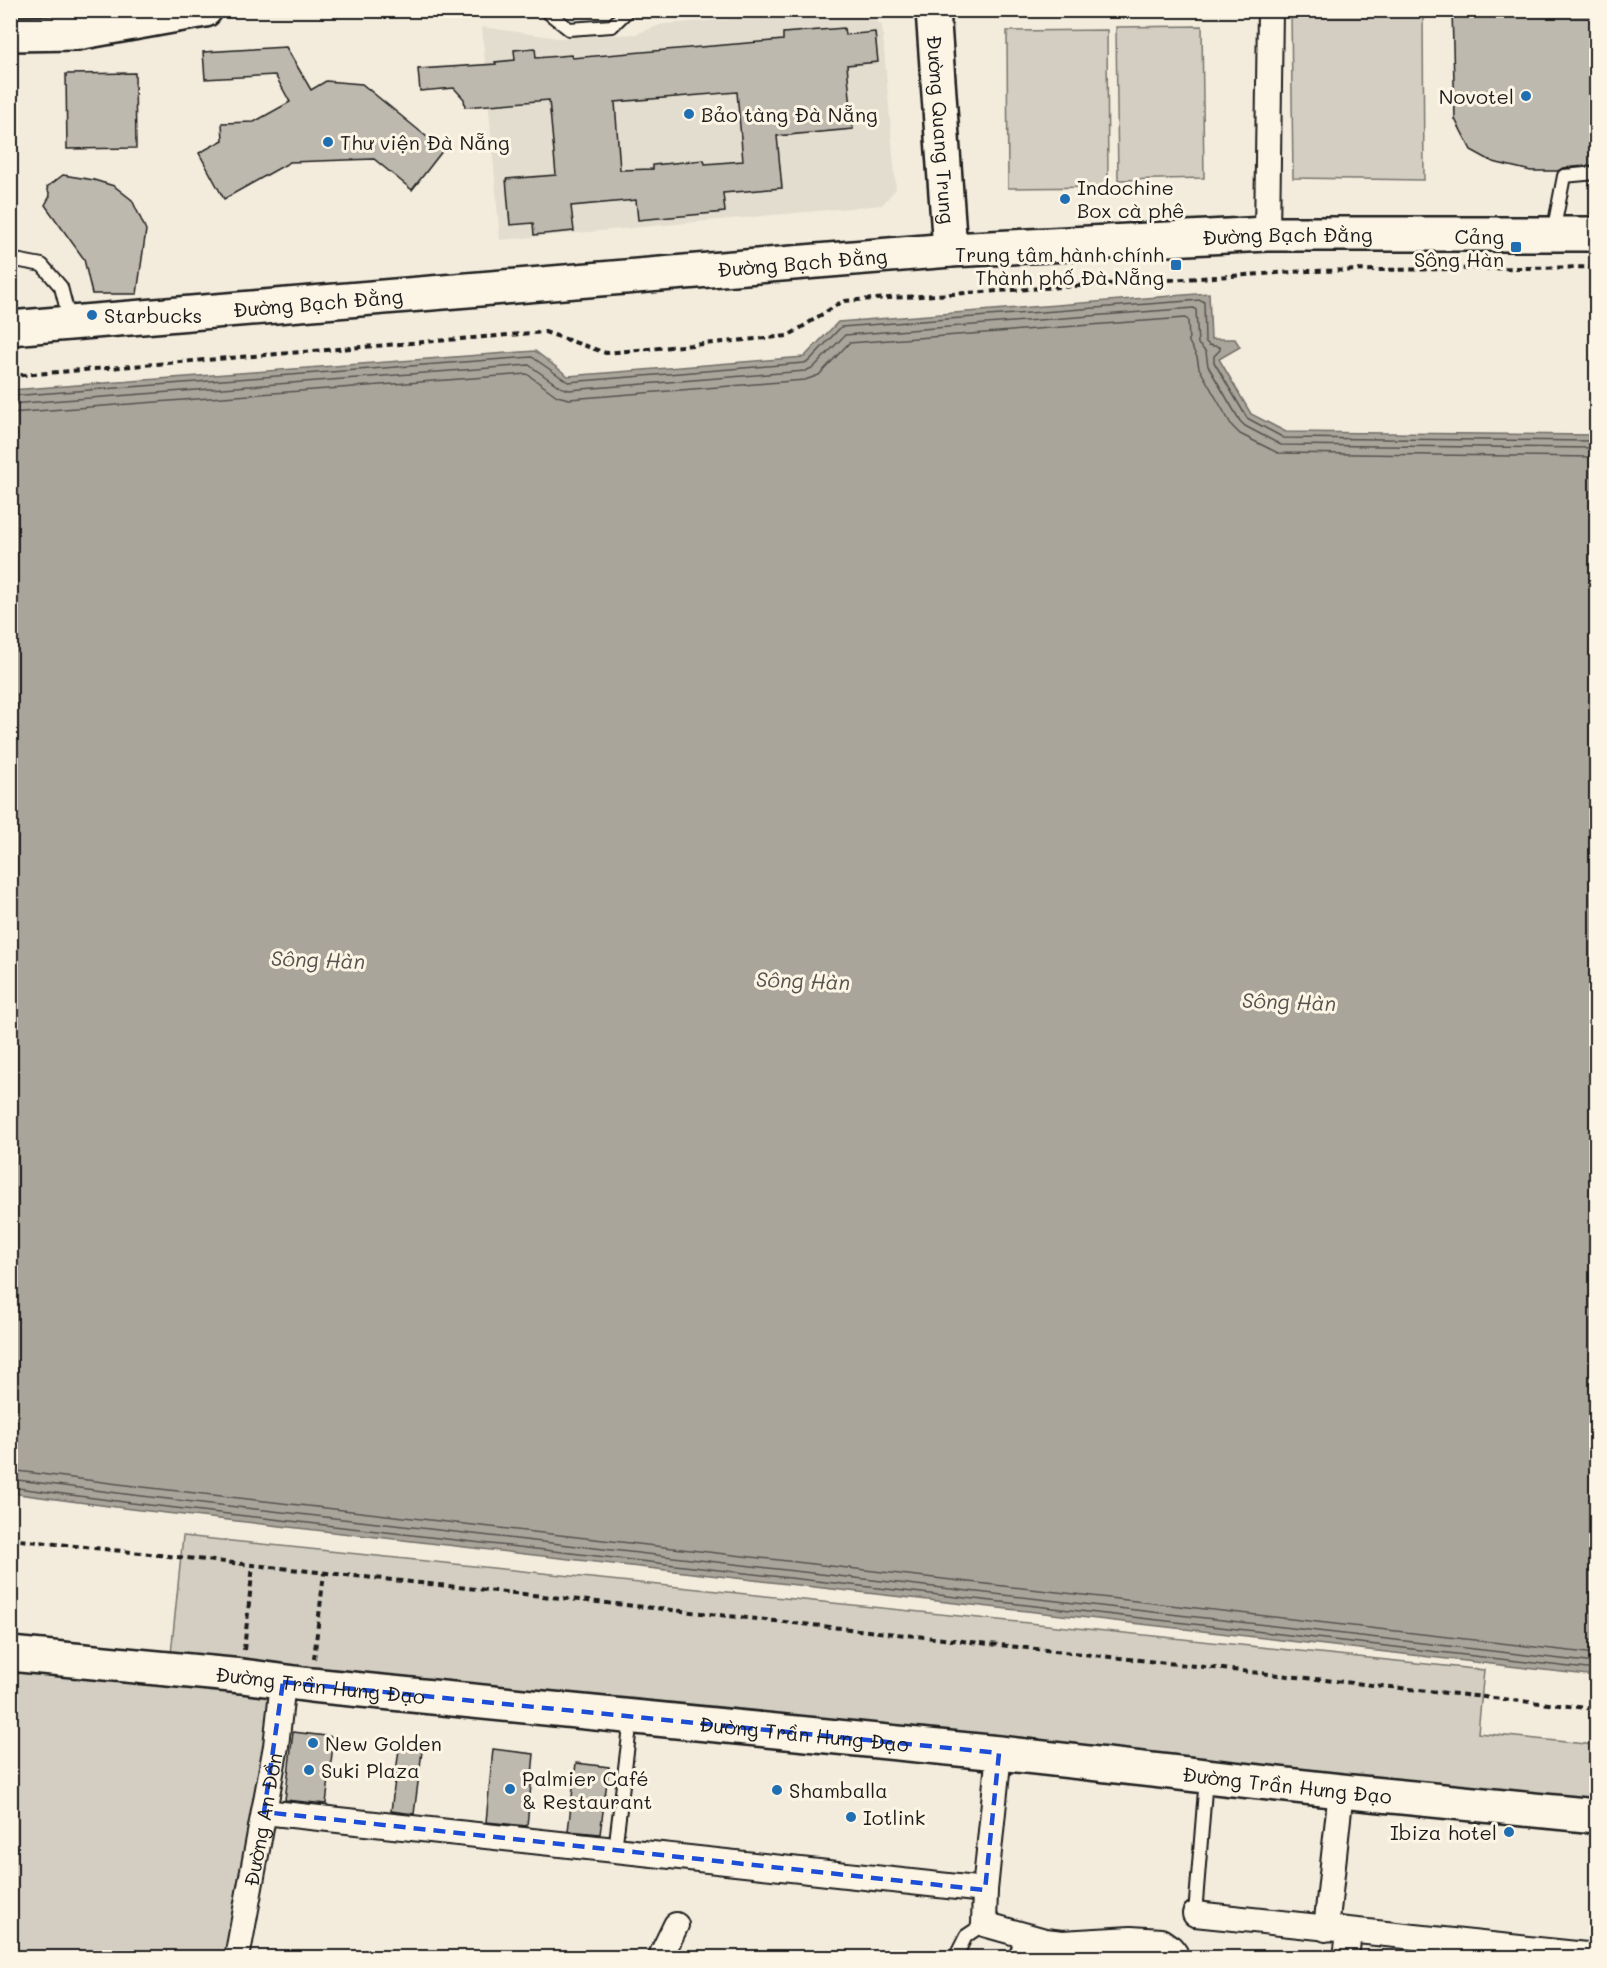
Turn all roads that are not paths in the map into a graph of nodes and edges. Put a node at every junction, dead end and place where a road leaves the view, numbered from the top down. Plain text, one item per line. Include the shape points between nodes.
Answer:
1 (205, 10) edge
2 (545, 10) edge
3 (628, 10) edge
4 (933, 10) edge
5 (1270, 10) edge
6 (10, 34) edge
7 (1596, 173) edge
8 (1267, 234) junction
9 (1552, 234) junction
10 (1596, 234) edge
11 (950, 250) junction
12 (10, 260) edge
13 (70, 324) junction
14 (10, 328) edge
15 (10, 1654) edge
16 (283, 1682) junction
17 (631, 1718) junction
18 (999, 1754) junction
19 (1206, 1776) junction
20 (1341, 1791) junction
21 (264, 1812) junction
22 (1596, 1816) edge
23 (615, 1850) junction
24 (985, 1890) junction
25 (1195, 1914) joint
26 (984, 1924) junction
27 (676, 1925) dead end
28 (1338, 1930) junction
29 (1019, 1947) edge
30 (1133, 1948) edge
31 (1431, 1949) edge
32 (1596, 1956) edge
33 (237, 1958) edge
34 (660, 1958) edge
35 (955, 1958) edge
36 (1176, 1958) edge
37 (1346, 1958) edge

1 - 6 main road via 76,33
2 - 3 lane via 569,29 612,26
4 - 11 main road, Đường Quang Trung
5 - 8 street
7 - 9 lane via 1564,176
8 - 9 main road, Đường Bạch Đằng
8 - 11 main road, Đường Bạch Đằng
9 - 10 main road, Đường Bạch Đằng
11 - 13 main road, Đường Bạch Đằng
12 - 13 lane via 42,265 61,287
13 - 14 main road, Đường Bạch Đằng
15 - 16 main road, Đường Trần Hưng Đạo
16 - 17 main road, Đường Trần Hưng Đạo
16 - 21 street, Đường An Đồn
17 - 18 main road, Đường Trần Hưng Đạo
17 - 23 lane
18 - 19 main road, Đường Trần Hưng Đạo
18 - 24 street
19 - 20 main road, Đường Trần Hưng Đạo
19 - 25 lane
20 - 22 main road, Đường Trần Hưng Đạo
20 - 28 street
21 - 23 street
21 - 33 street, Đường An Đồn
23 - 24 street
24 - 26 street
25 - 28 street
26 - 29 street
26 - 35 lane via 966,1936
27 - 34 street
28 - 31 street
28 - 37 street
29 - 30 street via 1062,1943
30 - 36 street via 1161,1941
31 - 32 street

